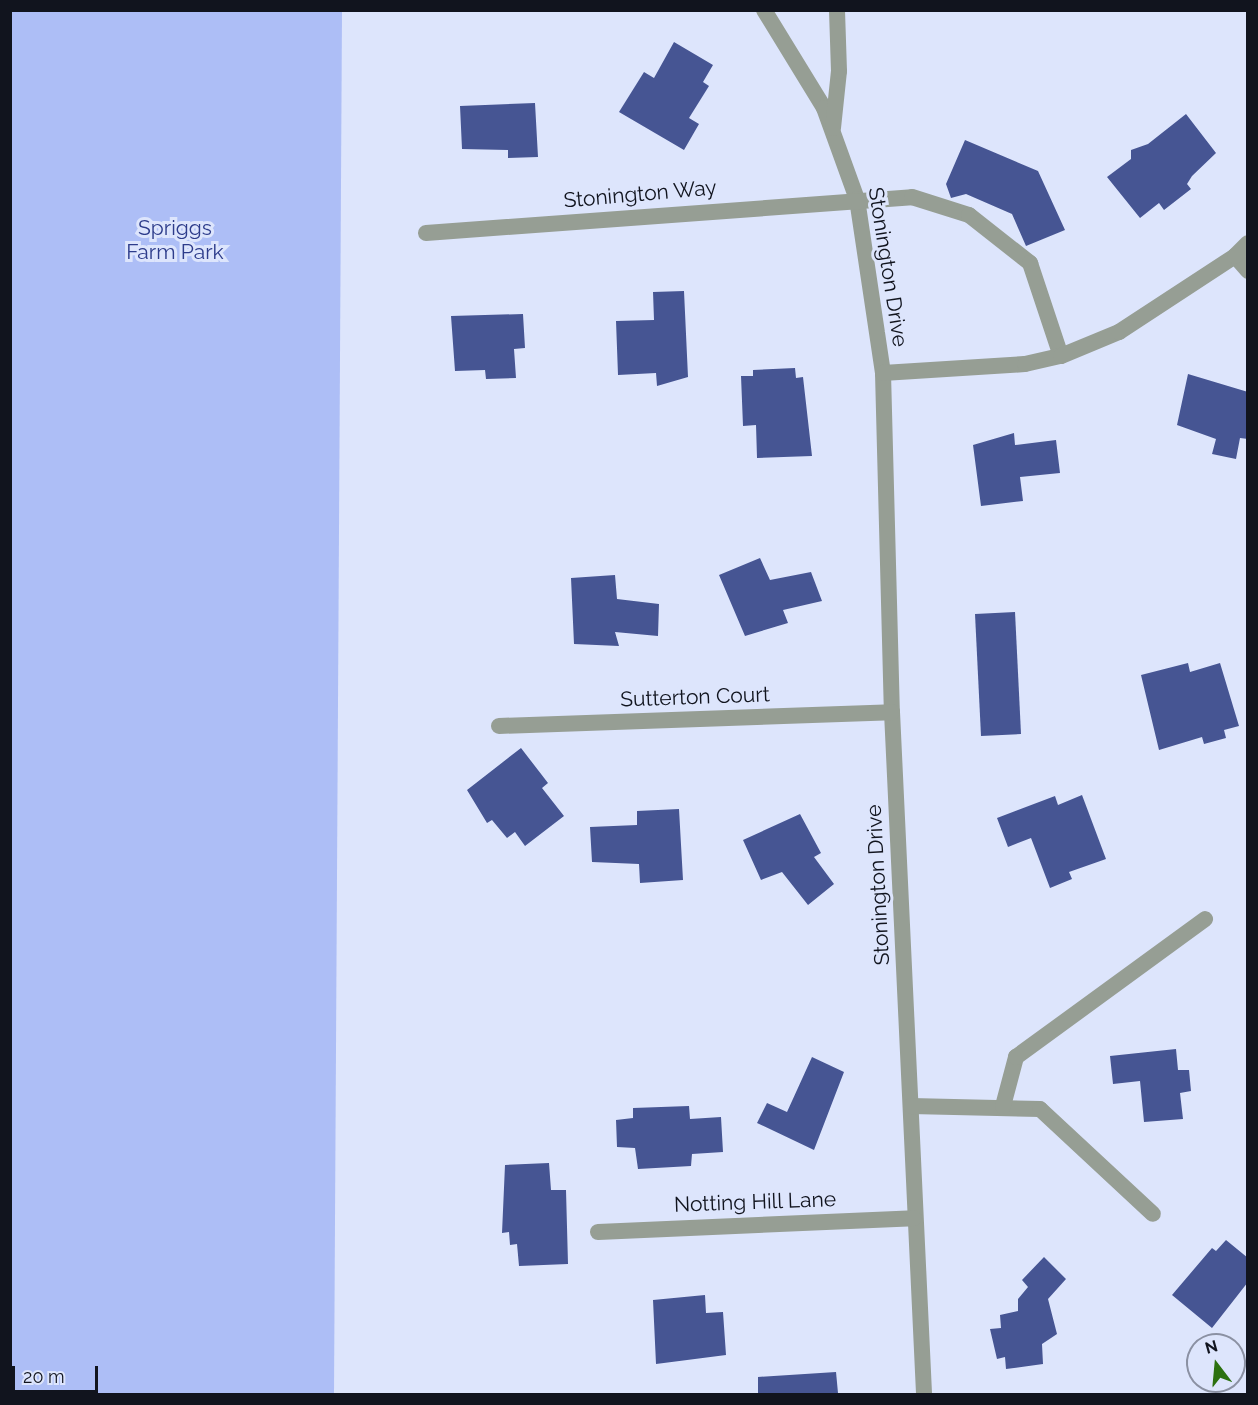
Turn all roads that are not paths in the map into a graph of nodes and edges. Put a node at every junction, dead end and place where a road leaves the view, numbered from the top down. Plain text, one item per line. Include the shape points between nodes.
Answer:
1 (764, 10) edge
2 (837, 10) edge
3 (833, 128) junction
4 (857, 199) junction
5 (426, 233) dead end
6 (1248, 243) edge
7 (1235, 256) junction
8 (1248, 271) edge
9 (1061, 356) junction
10 (883, 373) junction
11 (892, 712) junction
12 (499, 726) dead end
13 (1205, 919) dead end
14 (911, 1106) junction
15 (1003, 1106) junction
16 (1153, 1214) dead end
17 (914, 1218) junction
18 (598, 1232) dead end
19 (924, 1395) edge

1 - 3 street, Stonington Drive
2 - 3 street via 839,71
3 - 4 street, Stonington Drive
4 - 5 street, Stonington Way
4 - 9 street, Stonington Way via 912,197 969,215 1030,263
4 - 10 street, Stonington Drive
6 - 7 street, Stonington Drive
7 - 8 street
7 - 9 street, Stonington Drive via 1119,332
9 - 10 street, Stonington Drive via 1025,364
10 - 11 street, Stonington Drive
11 - 12 street, Sutterton Court
11 - 14 street, Stonington Drive
13 - 15 street via 1016,1057
14 - 15 street
14 - 17 street, Stonington Drive
15 - 16 street via 1040,1109
17 - 18 street, Notting Hill Lane
17 - 19 street, Stonington Drive

